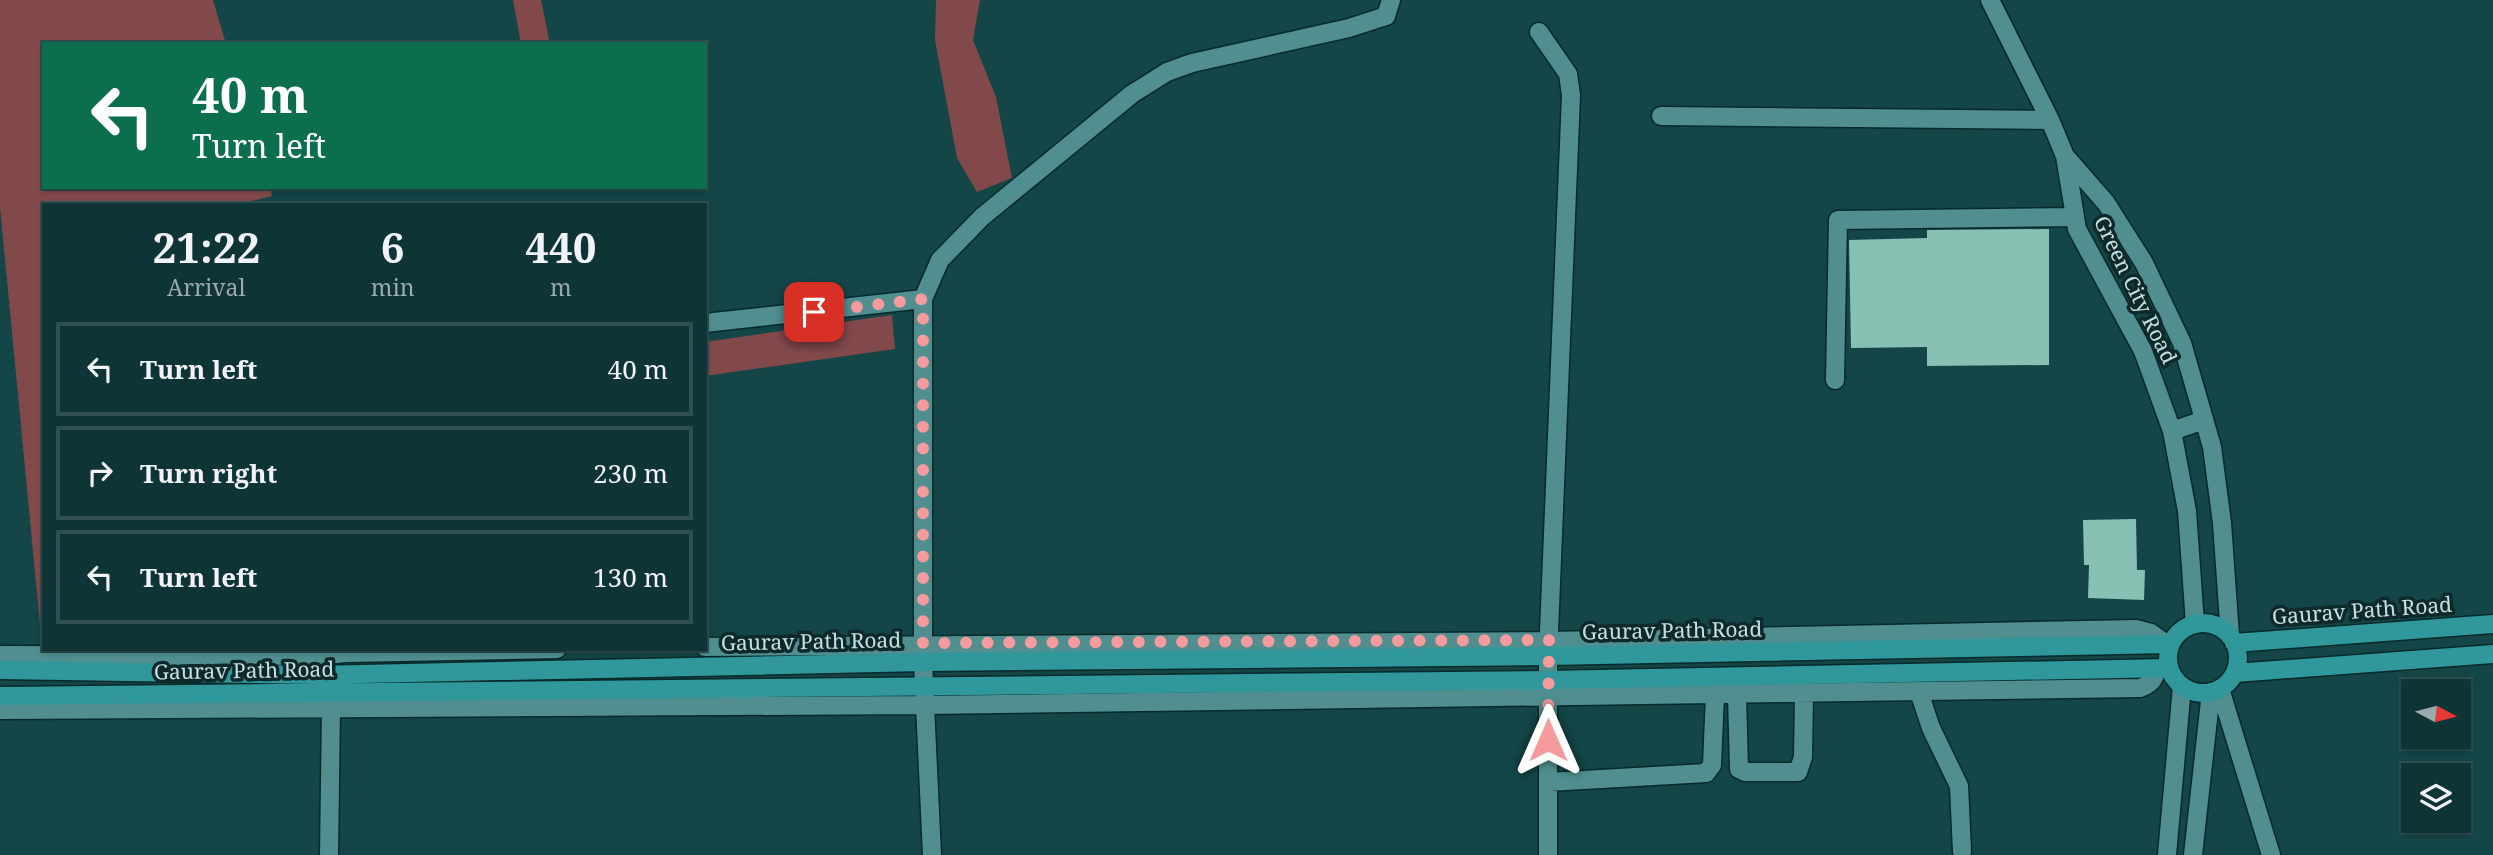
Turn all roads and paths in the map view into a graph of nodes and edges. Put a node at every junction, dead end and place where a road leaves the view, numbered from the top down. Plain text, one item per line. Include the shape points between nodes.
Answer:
1 (1391, 0) edge
2 (1990, 0) edge
3 (1539, 32) dead end
4 (1661, 116) dead end
5 (2050, 120) junction
6 (2065, 156) junction
7 (2075, 217) junction
8 (923, 299) junction
9 (707, 323) edge
10 (1835, 380) dead end
11 (2204, 420) junction
12 (2172, 431) junction
13 (2195, 624) junction
14 (2493, 624) edge
15 (2232, 639) junction
16 (923, 643) junction
17 (2168, 644) junction
18 (707, 647) edge
19 (1549, 648) junction
20 (347, 651) edge
21 (0, 654) edge
22 (2493, 654) edge
23 (315, 656) junction
24 (923, 662) junction
25 (2163, 668) junction
26 (0, 670) edge
27 (2235, 673) junction
28 (1548, 680) junction
29 (315, 684) junction
30 (926, 686) junction
31 (2182, 686) junction
32 (2215, 691) junction
33 (1919, 692) junction
34 (1804, 694) junction
35 (1715, 695) junction
36 (1737, 695) junction
37 (0, 696) edge
38 (1548, 698) junction
39 (111, 702) junction
40 (74, 703) junction
41 (926, 705) junction
42 (331, 708) junction
43 (0, 710) edge
44 (1548, 782) junction
45 (1962, 851) dead end
46 (330, 855) edge
47 (932, 855) edge
48 (1548, 855) edge
49 (2167, 855) edge
50 (2193, 855) edge
51 (2271, 855) edge

1 - 8 street via 1386,16 1192,63 1132,94 982,217 940,260
2 - 5 street
3 - 19 street via 1568,74 1571,95
4 - 5 street
5 - 6 street
6 - 7 street, Green City Road
6 - 11 street, Green City Road via 2106,203 2144,263 2182,343
7 - 10 street via 1838,220
7 - 12 street, Green City Road via 2077,229 2143,351
8 - 9 street
8 - 16 street, Gaurav Path Road
11 - 12 street
11 - 15 street, Green City Road via 2222,523
12 - 13 street, Green City Road via 2187,511
13 - 15 main road via 2221,627
13 - 17 main road
14 - 15 main road, Gaurav Path Road
15 - 27 main road via 2238,659
16 - 18 street
16 - 19 street
16 - 24 street, Gaurav Path Road
17 - 19 main road, Gaurav Path Road
17 - 25 main road
19 - 24 main road, Gaurav Path Road
19 - 28 street
20 - 23 street
21 - 23 street
22 - 27 main road
23 - 29 street, Gaurav Path Road
24 - 29 main road, Gaurav Path Road
24 - 30 street, Gaurav Path Road
25 - 28 main road, Gaurav Path Road
25 - 31 main road
25 - 33 street via 2149,685 2140,688
26 - 29 main road, Gaurav Path Road via 113,671
27 - 32 main road
28 - 30 main road, Gaurav Path Road
28 - 38 street
29 - 30 main road, Gaurav Path Road
29 - 39 main road, Gaurav Path Road
29 - 42 street, Gaurav Path Road
30 - 41 street, Gaurav Path Road
31 - 32 main road via 2191,691
31 - 49 street
32 - 50 street
32 - 51 street
33 - 34 street
33 - 45 street via 1959,786
34 - 36 street
34 - 36 street via 1803,757 1798,772 1739,769
35 - 36 street
35 - 38 street
35 - 44 street via 1712,765 1706,773
37 - 40 main road, Gaurav Path Road
38 - 41 street
38 - 44 street
39 - 40 main road, Gaurav Path Road
39 - 42 street
40 - 43 street
41 - 42 street
41 - 47 street, Gaurav Path Road
42 - 46 street
44 - 48 street

